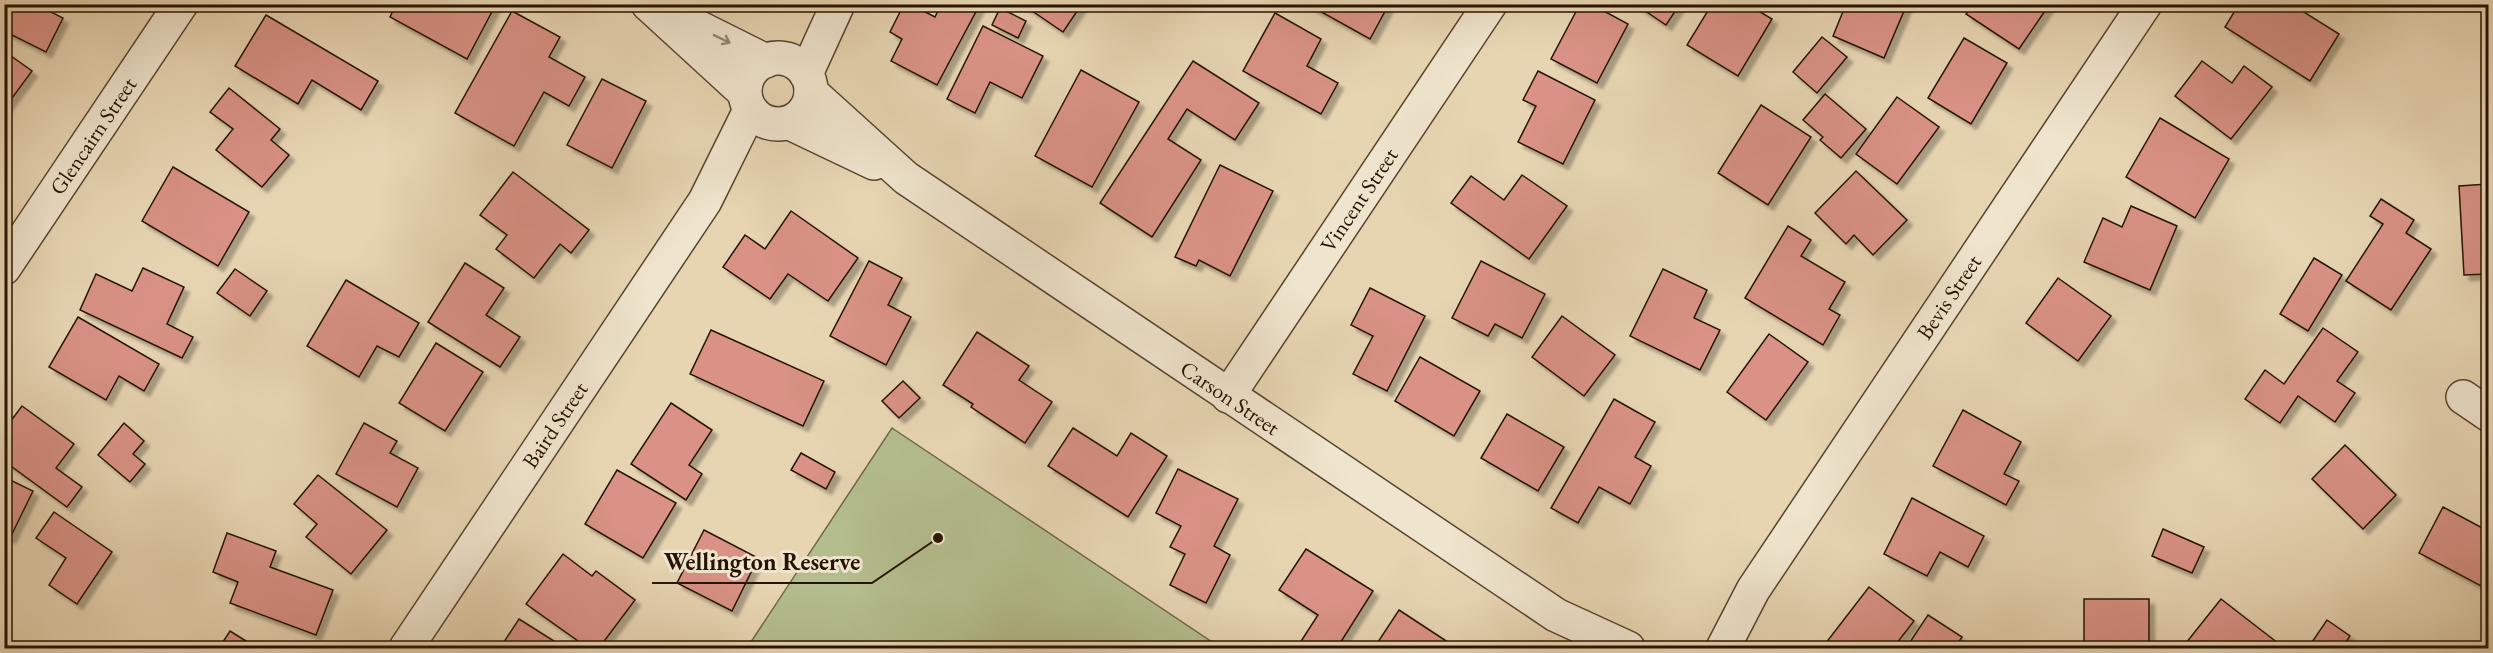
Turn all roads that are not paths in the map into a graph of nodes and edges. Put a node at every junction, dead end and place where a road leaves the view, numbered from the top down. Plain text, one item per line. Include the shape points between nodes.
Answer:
1 (181, 4) edge
2 (650, 4) edge
3 (831, 4) edge
4 (838, 4) edge
5 (1490, 4) edge
6 (2145, 4) edge
7 (792, 71) junction
8 (764, 112) junction
9 (906, 178) junction
10 (4, 268) edge
11 (1228, 396) junction
12 (1753, 590) junction
13 (1556, 615) junction
14 (406, 648) edge
15 (1592, 648) edge
16 (1628, 648) edge
17 (1701, 648) edge
18 (1723, 648) edge

1 - 10 street, Glencairn Street
2 -> 7 street, Carson Street
2 - 8 street, Carson Street
3 - 7 street
4 - 7 street
5 - 11 street, Vincent Street
6 - 12 street, Bevis Street
7 - 8 street via 805,111
7 - 8 street via 750,73 745,82
7 - 9 street, Carson Street
8 - 9 street, Carson Street
8 - 14 street, Baird Street
9 - 11 street, Carson Street
11 - 13 street, Carson Street
12 - 17 street, Bevis Street
12 - 18 street, Bevis Street
13 - 15 street, Carson Street
13 - 16 street, Carson Street

